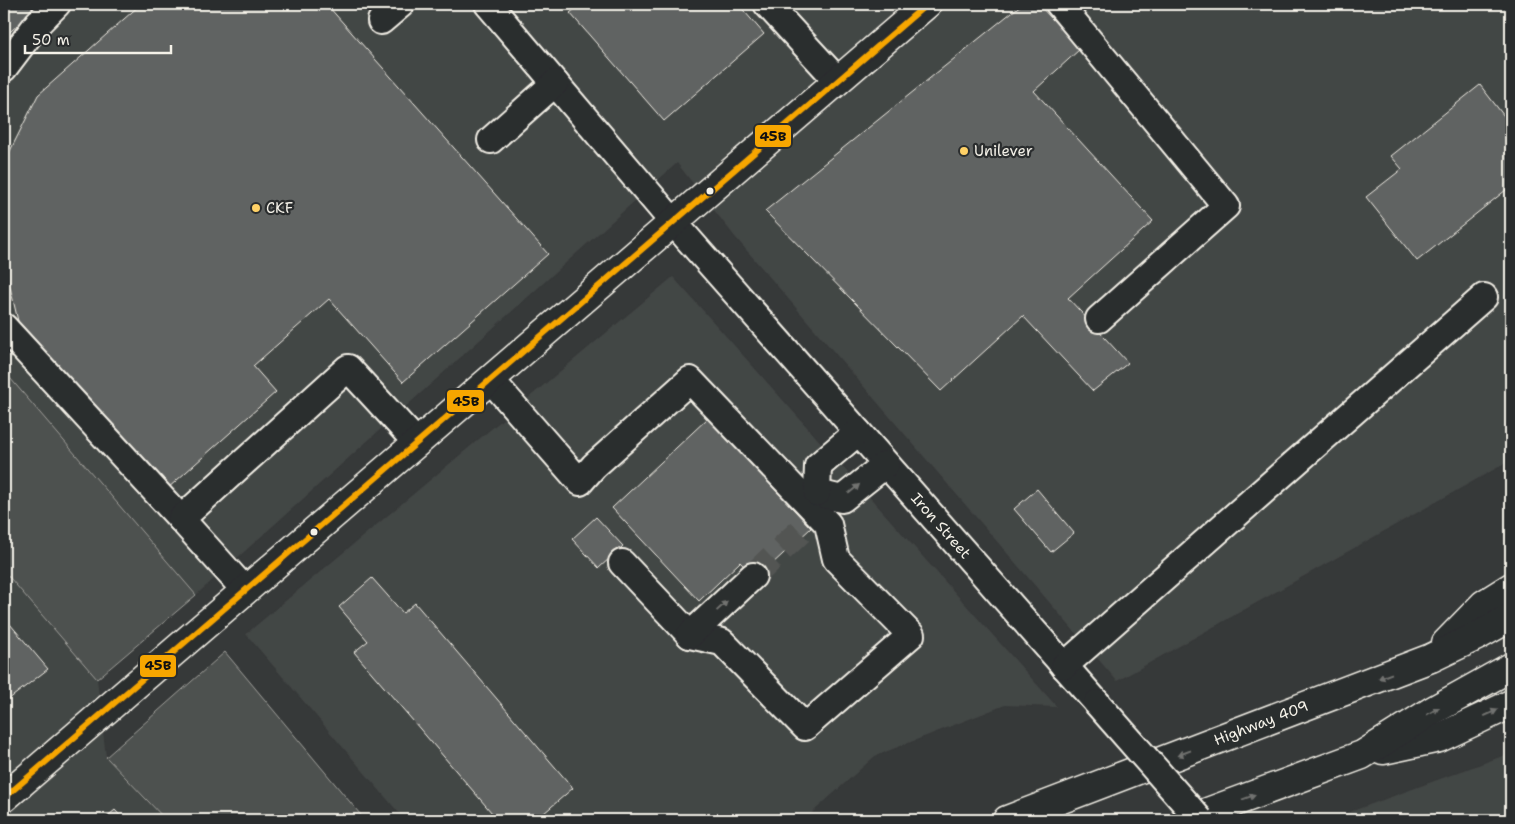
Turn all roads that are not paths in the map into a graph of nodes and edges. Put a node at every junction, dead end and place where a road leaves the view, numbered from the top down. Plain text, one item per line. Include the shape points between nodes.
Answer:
1 (57, 4) edge
2 (401, 4) edge
3 (488, 4) edge
4 (767, 4) edge
5 (927, 4) edge
6 (1059, 4) edge
7 (381, 22) dead end
8 (4, 68) edge
9 (838, 81) junction
10 (555, 83) junction
11 (491, 140) dead end
12 (674, 222) junction
13 (1484, 298) dead end
14 (1099, 319) dead end
15 (4, 327) edge
16 (490, 380) junction
17 (858, 432) junction
18 (417, 443) junction
19 (886, 464) junction
20 (812, 508) junction
21 (181, 519) junction
22 (622, 563) dead end
23 (753, 576) tunnel mouth
24 (1511, 587) edge
25 (245, 590) junction
26 (1511, 617) edge
27 (690, 635) junction
28 (1431, 658) junction
29 (1064, 666) junction
30 (1511, 667) edge
31 (1511, 704) edge
32 (1362, 755) junction
33 (4, 798) edge
34 (1007, 820) edge
35 (1186, 820) edge
36 (1200, 820) edge

1 - 8 street via 38,23
2 - 7 street
3 - 10 street, Iron Street
4 - 9 street
5 - 9 main road
6 - 14 street via 1226,206
9 - 12 main road
10 - 11 street
10 - 12 street, Iron Street
12 - 16 main road
12 - 17 street, Iron Street
13 - 29 street
15 - 21 street
16 - 18 main road
16 - 20 street via 580,482 690,380
17 - 19 street, Iron Street
17 - 20 street via 818,466
18 - 21 street via 348,368
18 - 25 main road
20 -> 19 street via 842,499
19 - 29 street, Iron Street
20 - 27 street via 828,524 836,559 911,636 805,727 722,642
21 - 25 street
22 - 27 street
27 -> 23 street
24 - 28 main road via 1484,604
25 - 33 main road
26 - 28 main road, Highway 409
28 -> 34 main road, Highway 409
29 - 36 street, Iron Street, bridge
32 -> 30 main road
32 -> 31 main road via 1439,738
35 -> 32 main road

